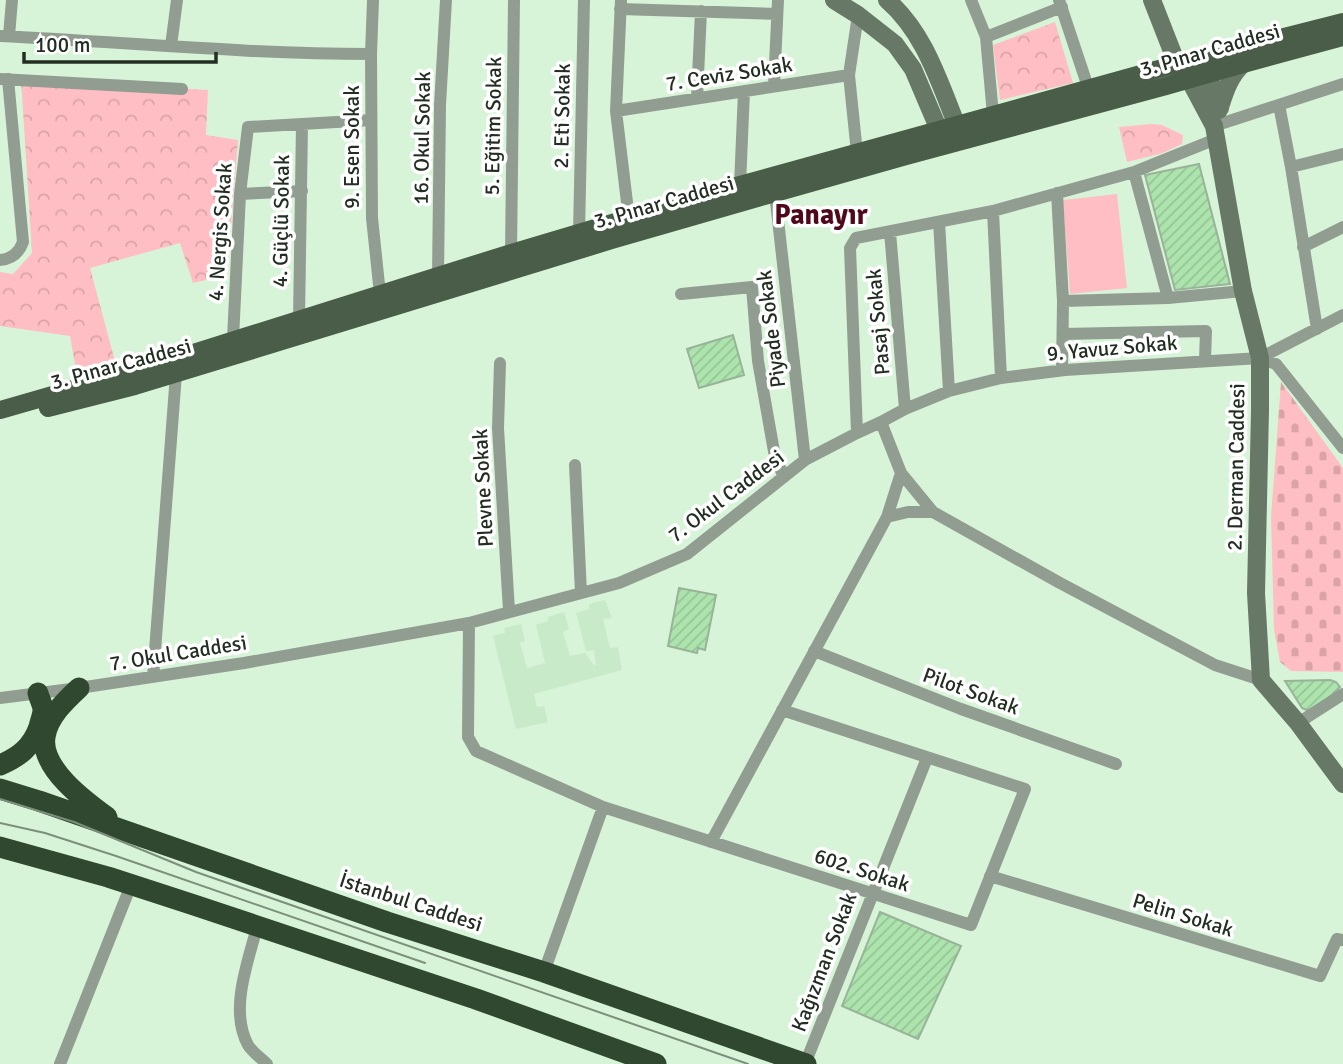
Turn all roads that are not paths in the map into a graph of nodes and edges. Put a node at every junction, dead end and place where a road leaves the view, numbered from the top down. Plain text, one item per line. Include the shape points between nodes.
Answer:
1 (12, 0) edge
2 (177, 0) edge
3 (373, 0) edge
4 (446, 0) edge
5 (514, 0) edge
6 (584, 0) edge
7 (778, 0) edge
8 (834, 0) edge
9 (887, 0) edge
10 (971, 0) edge
11 (1152, 0) edge
12 (621, 4) edge
13 (1061, 4) edge
14 (701, 11) junction
15 (777, 14) junction
16 (858, 15) junction
17 (1343, 22) edge
18 (5, 36) edge
19 (986, 37) junction
20 (1343, 37) edge
21 (172, 46) junction
22 (371, 54) junction
23 (1185, 63) junction
24 (1242, 64) junction
25 (1208, 74) junction
26 (849, 75) junction
27 (4, 79) edge
28 (1189, 79) junction
29 (1343, 84) edge
30 (775, 86) junction
31 (1166, 86) junction
32 (182, 89) dead end
33 (1089, 90) junction
34 (744, 91) junction
35 (698, 99) junction
36 (1279, 105) junction
37 (1220, 108) junction
38 (616, 111) junction
39 (993, 115) junction
40 (371, 120) junction
41 (302, 124) junction
42 (950, 131) junction
43 (1215, 133) junction
44 (980, 136) junction
45 (857, 153) junction
46 (1343, 154) edge
47 (906, 156) junction
48 (1291, 167) junction
49 (1134, 172) junction
50 (740, 185) junction
51 (302, 191) junction
52 (775, 193) junction
53 (1057, 193) junction
54 (240, 194) junction
55 (993, 211) junction
56 (629, 219) junction
57 (939, 222) junction
58 (1343, 227) edge
59 (890, 232) junction
60 (579, 233) junction
61 (1303, 247) junction
62 (511, 253) junction
63 (0, 260) edge
64 (438, 277) junction
65 (1242, 291) junction
66 (380, 294) junction
67 (681, 295) dead end
68 (1168, 298) junction
69 (1063, 301) junction
70 (1343, 315) edge
71 (299, 320) junction
72 (1317, 329) junction
73 (1063, 334) junction
74 (233, 339) junction
75 (1260, 358) junction
76 (1205, 360) junction
77 (500, 363) dead end
78 (178, 365) junction
79 (1062, 370) junction
80 (1001, 378) junction
81 (949, 391) junction
82 (905, 409) junction
83 (0, 410) edge
84 (0, 420) edge
85 (881, 422) junction
86 (1339, 432) edge
87 (857, 433) junction
88 (1343, 448) edge
89 (805, 460) junction
90 (575, 464) dead end
91 (901, 473) junction
92 (784, 477) junction
93 (933, 512) junction
94 (887, 517) junction
95 (581, 593) junction
96 (509, 611) junction
97 (468, 623) junction
98 (814, 652) junction
99 (153, 677) junction
100 (1261, 680) junction
101 (1343, 694) edge
102 (54, 695) junction
103 (0, 698) edge
104 (782, 710) junction
105 (1298, 723) junction
106 (927, 758) junction
107 (1116, 764) dead end
108 (0, 765) edge
109 (1343, 784) edge
110 (0, 789) edge
111 (603, 807) junction
112 (128, 833) junction
113 (711, 842) junction
114 (0, 847) edge
115 (990, 876) junction
116 (131, 885) junction
117 (872, 893) junction
118 (257, 927) junction
119 (1343, 940) edge
120 (544, 972) junction
121 (60, 1064) edge
122 (267, 1064) edge
123 (656, 1064) edge
124 (806, 1064) edge

1 - 18 street
2 - 21 street
3 - 22 street, 9. Esen Sokak
4 - 64 street, 16. Okul Sokak
5 - 62 street, 5. Eğitim Sokak
6 - 60 street, 2. Eti Sokak
7 - 15 street
8 - 16 main road
9 - 42 main road via 928,54
10 - 19 street
11 - 23 main road
12 - 14 street
12 - 38 street
13 - 19 street
13 - 33 street
14 - 15 street
14 - 35 street
15 - 30 street
16 - 26 street
16 - 42 main road via 895,44
17 - 23 main road, 3. Pınar Caddesi
18 - 21 street
19 - 39 street
20 - 24 main road, 3. Pınar Caddesi
21 - 22 street
22 - 40 street, 9. Esen Sokak
23 - 25 main road
23 - 28 main road
23 - 33 main road, 3. Pınar Caddesi
24 - 25 main road, 3. Pınar Caddesi
24 - 37 main road via 1229,82
25 - 28 main road, 3. Pınar Caddesi
25 - 37 main road
26 - 30 street, 7. Ceviz Sokak
26 - 45 street
27 - 32 street
27 - 63 street via 23,242 14,256
28 - 31 main road, 3. Pınar Caddesi
28 - 43 main road
29 - 36 street
30 - 34 street, 7. Ceviz Sokak
31 - 43 main road via 1196,105
31 - 44 main road, 3. Pınar Caddesi
33 - 39 main road, 3. Pınar Caddesi
34 - 35 street, 7. Ceviz Sokak
34 - 50 street
35 - 38 street, 7. Ceviz Sokak
36 - 43 street
36 - 48 street
37 - 43 main road
38 - 56 street
39 - 42 main road, 3. Pınar Caddesi
40 - 41 street
40 - 66 street, 9. Esen Sokak via 372,218
41 - 51 street, 4. Güçlü Sokak
41 - 54 street, 4. Nergis Sokak via 248,127
42 - 44 main road
42 - 45 main road, 3. Pınar Caddesi
42 - 47 main road via 946,143
43 - 49 street
43 - 65 main road, 2. Derman Caddesi
44 - 47 main road, 3. Pınar Caddesi
45 - 50 main road, 3. Pınar Caddesi
46 - 48 street
47 - 52 main road, 3. Pınar Caddesi
48 - 61 street
49 - 53 street
49 - 68 street
50 - 56 main road, 3. Pınar Caddesi
51 - 54 street
51 - 71 street, 4. Güçlü Sokak
52 - 78 main road, 3. Pınar Caddesi
52 - 89 street, Piyade Sokak
53 - 55 street
53 - 69 street
54 - 74 street, 4. Nergis Sokak
55 - 57 street
55 - 80 street
56 - 60 main road, 3. Pınar Caddesi
57 - 59 street
57 - 81 street
58 - 61 street
59 - 82 street, Pasaj Sokak
59 - 87 street via 856,238 850,248
60 - 62 main road, 3. Pınar Caddesi
61 - 72 street
62 - 64 main road, 3. Pınar Caddesi
64 - 66 main road, 3. Pınar Caddesi
65 - 68 street
65 - 75 main road, 2. Derman Caddesi
66 - 71 main road, 3. Pınar Caddesi
67 - 92 street via 752,287 764,397 775,457
68 - 69 street
69 - 73 street
70 - 72 street, 9. Yavuz Sokak
71 - 74 main road, 3. Pınar Caddesi
72 - 75 street, 9. Yavuz Sokak
73 - 76 street via 1206,331
73 - 79 street
74 - 78 main road, 3. Pınar Caddesi
75 - 76 street, 9. Yavuz Sokak
75 - 86 street via 1276,364
75 - 100 main road, 2. Derman Caddesi via 1256,593
76 - 79 street, 9. Yavuz Sokak
77 - 96 street, Plevne Sokak via 498,428
78 - 83 main road, 3. Pınar Caddesi
78 - 84 main road, 3. Pınar Caddesi via 135,386
78 - 99 street
79 - 80 street, 9. Yavuz Sokak
80 - 81 street, 9. Yavuz Sokak
81 - 82 street, 9. Yavuz Sokak
82 - 85 street, 9. Yavuz Sokak
85 - 87 street, 7. Okul Caddesi
85 - 91 street
86 - 88 street
87 - 89 street, 7. Okul Caddesi
89 - 92 street, 7. Okul Caddesi
90 - 95 street
91 - 93 street
91 - 94 street
92 - 95 street, 7. Okul Caddesi via 687,554 619,583
93 - 94 street
93 - 100 street via 1215,665
94 - 98 street
95 - 96 street, 7. Okul Caddesi
96 - 97 street, 7. Okul Caddesi
97 - 99 street, 7. Okul Caddesi
97 - 111 street, 602. Sokak via 468,737 476,751
98 - 104 street
98 - 107 street, Pilot Sokak
99 - 102 street, 7. Okul Caddesi
100 - 105 main road
101 - 105 street
102 - 103 street, 7. Okul Caddesi
102 - 108 highway via 34,740 15,759
102 - 112 highway via 65,702 49,723 46,754 85,802
104 - 106 street
104 - 113 street
105 - 109 main road
106 - 115 street, 602. Sokak via 1025,789
106 - 117 street, Kağızman Sokak
110 - 112 highway, İstanbul Caddesi
111 - 113 street, 602. Sokak
111 - 120 street
112 - 120 highway, İstanbul Caddesi
113 - 117 street, 602. Sokak
114 - 116 highway
115 - 117 street, 602. Sokak via 971,925
115 - 119 street, Pelin Sokak via 1320,976 1338,939
116 - 118 highway
116 - 121 street
117 - 124 street, Kağızman Sokak
118 - 122 street via 240,993 241,1025 248,1046
118 - 123 highway
120 - 124 highway, İstanbul Caddesi

